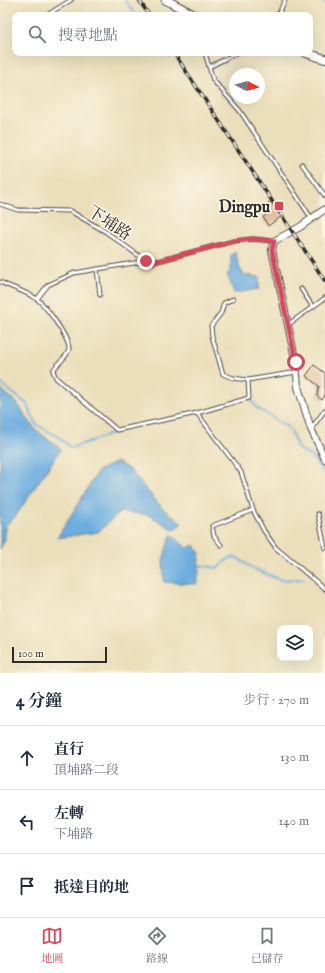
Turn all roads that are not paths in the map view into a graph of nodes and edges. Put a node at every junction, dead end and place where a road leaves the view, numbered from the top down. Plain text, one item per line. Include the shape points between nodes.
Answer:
1 (71, 0) edge
2 (166, 0) edge
3 (285, 0) edge
4 (178, 3) edge
5 (52, 12) edge
6 (189, 12) edge
7 (279, 12) edge
8 (313, 55) edge
9 (206, 56) edge
10 (231, 56) edge
11 (325, 59) edge
12 (209, 67) junction
13 (302, 164) dead end
14 (325, 196) edge
15 (0, 204) edge
16 (325, 209) edge
17 (312, 219) junction
18 (274, 241) junction
19 (146, 261) junction
20 (97, 269) junction
21 (0, 282) edge
22 (301, 289) dead end
23 (100, 295) dead end
24 (325, 298) edge
25 (233, 299) dead end
26 (38, 300) junction
27 (313, 307) junction
28 (288, 325) junction
29 (297, 372) junction
30 (248, 380) junction
31 (325, 410) edge
32 (197, 413) junction
33 (312, 429) junction
34 (323, 446) edge
35 (325, 460) edge
36 (253, 510) junction
37 (318, 514) dead end
38 (221, 545) dead end
39 (325, 548) edge
40 (324, 588) edge

1 - 5 lane
2 - 4 main road
3 - 7 lane
4 - 6 main road
8 - 11 main road
9 - 12 lane
10 - 12 lane
12 - 17 lane via 213,80 240,111
13 - 14 lane
15 - 19 lane, 下埔路 via 18,210 70,211 106,232
16 - 17 street
17 - 18 street
18 - 19 lane via 234,241 154,262
18 - 28 street via 272,250
19 - 20 lane
20 - 23 lane
20 - 26 lane via 74,273 48,285
21 - 26 lane
22 - 27 lane
24 - 27 lane
25 - 30 lane via 224,303 211,326 212,336 223,374
26 - 32 lane via 54,318 69,348 53,371 56,378 117,430
27 - 28 lane
28 - 29 street
29 - 30 lane
29 - 33 street via 298,387
30 - 32 lane via 249,398
31 - 33 lane
32 - 36 lane via 241,472
33 - 34 street
34 - 35 street
36 - 38 lane via 212,526 214,536
36 - 40 lane via 276,548
37 - 39 lane

